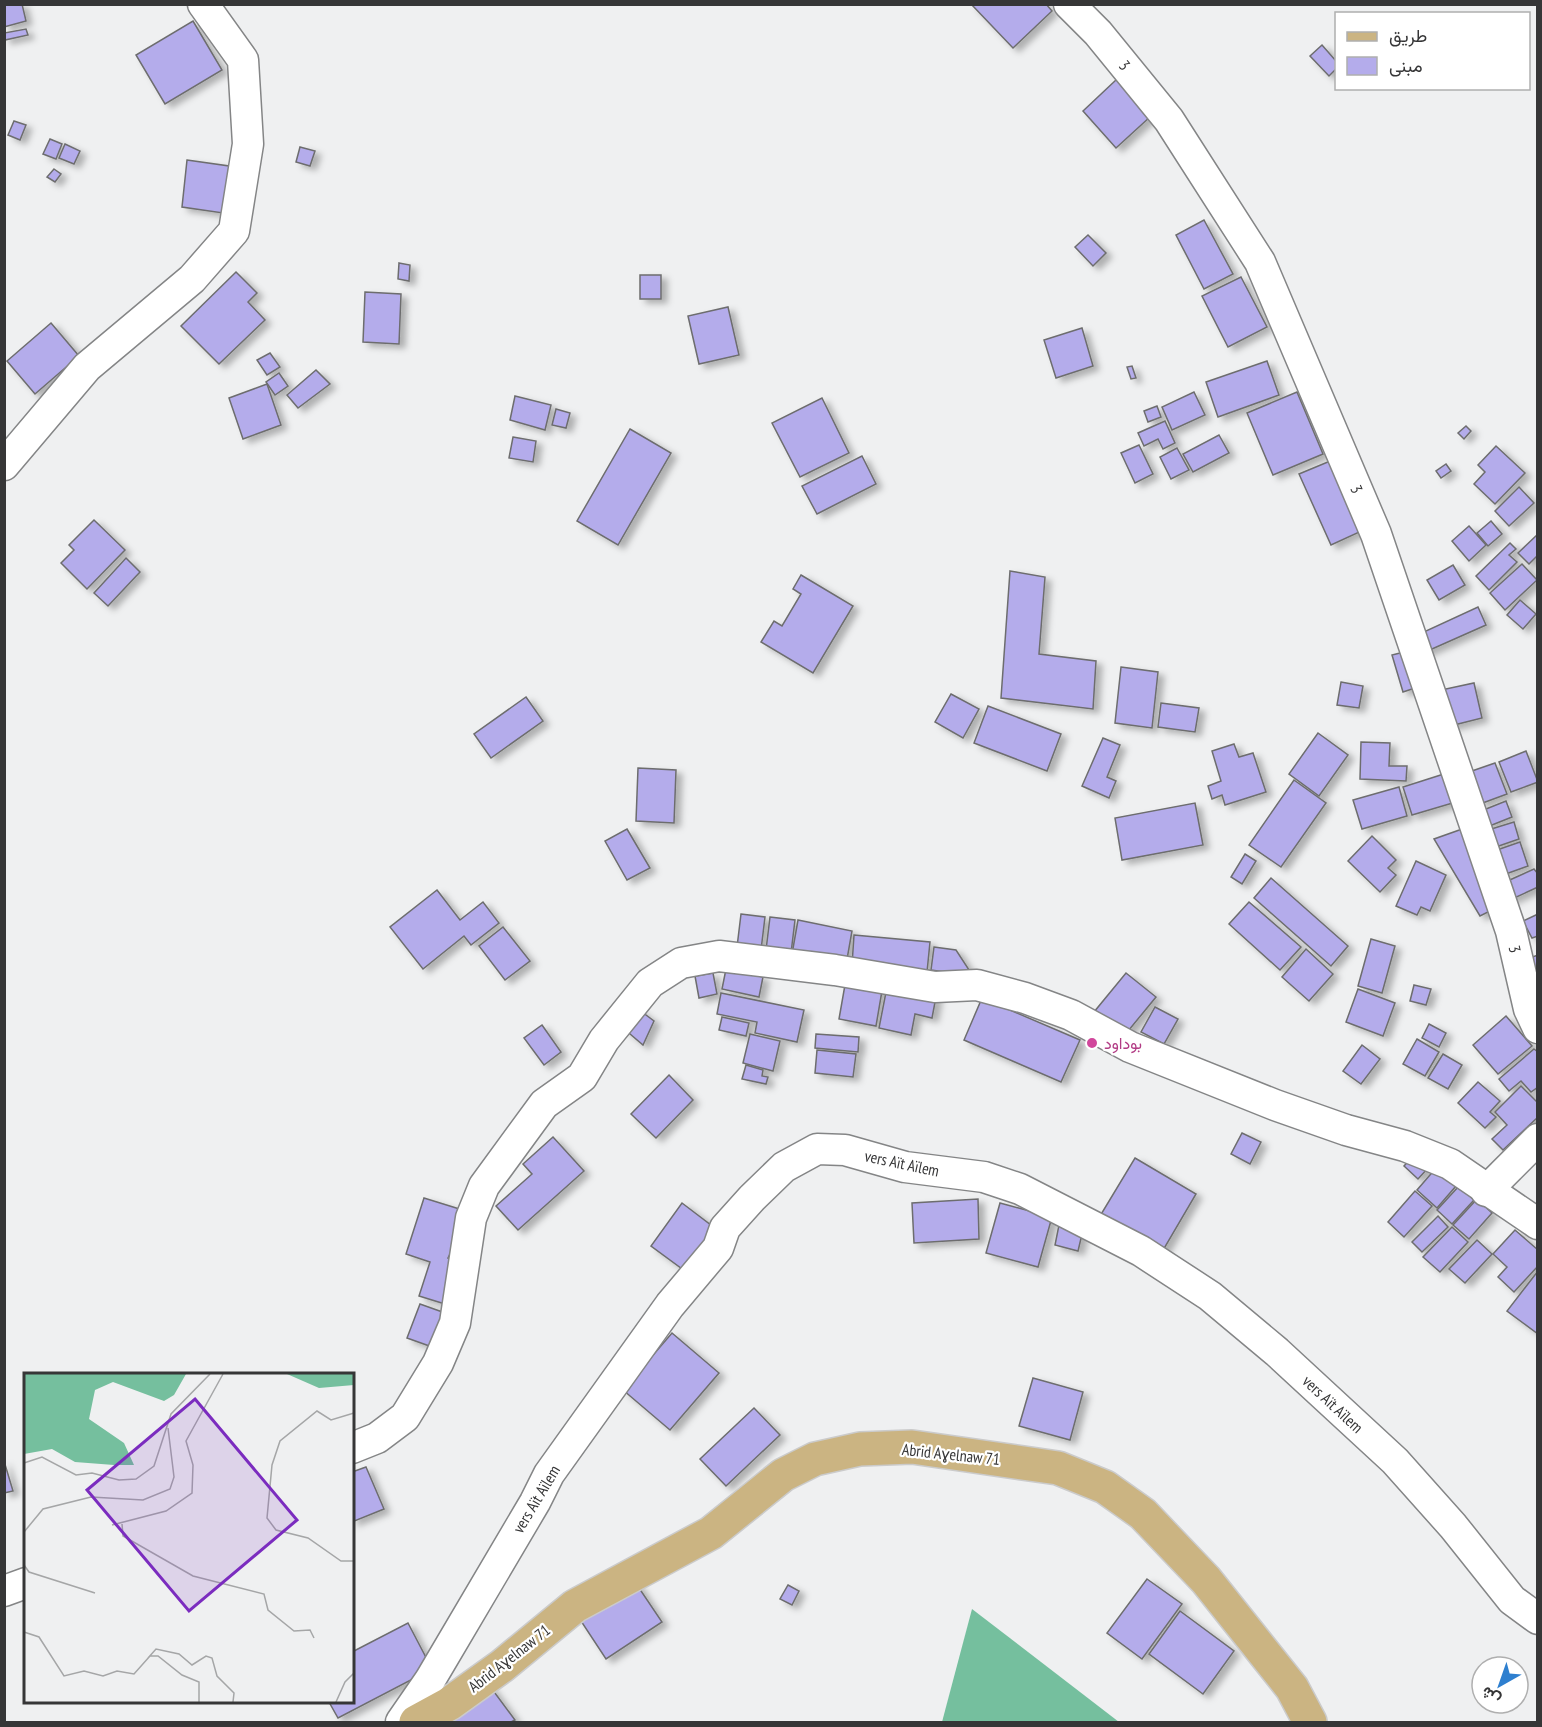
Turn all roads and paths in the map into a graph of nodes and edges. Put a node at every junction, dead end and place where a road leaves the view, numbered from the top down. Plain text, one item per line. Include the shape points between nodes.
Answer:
1 (203, 4) edge
2 (1069, 4) edge
3 (4, 465) edge
4 (1538, 1028) edge
5 (1538, 1140) edge
6 (1486, 1191) junction
7 (1538, 1224) edge
8 (354, 1447) edge
9 (24, 1584) edge
10 (4, 1591) edge
11 (1538, 1619) edge
12 (401, 1722) edge
13 (416, 1722) edge
14 (1310, 1722) edge

1 - 3 street via 243,60 248,144 234,231 192,279 87,367
2 - 4 street, 3 via 1098,33 1169,120 1260,262 1376,534 1511,931 1529,1009
5 - 6 street
6 - 7 street
6 - 8 street via 1450,1164 1275,1105 1130,1047 1071,1015 1025,998 977,985 935,987 730,957 681,963 650,982 604,1040 582,1077 544,1104 484,1186 471,1218 455,1323 438,1363 405,1417 377,1438
9 - 10 street
11 - 12 street, vers Aït Aïlem via 1512,1600 1395,1461 1219,1303 1142,1251 1020,1189 984,1177 905,1167 845,1150 817,1149 784,1167 725,1228 718,1248 670,1305 549,1474 430,1680
13 - 14 main road, Abrid Aɣelnaw 71 via 502,1666 575,1606 711,1533 783,1475 815,1459 860,1449 912,1448 1058,1468 1114,1494 1143,1514 1206,1580 1292,1688

